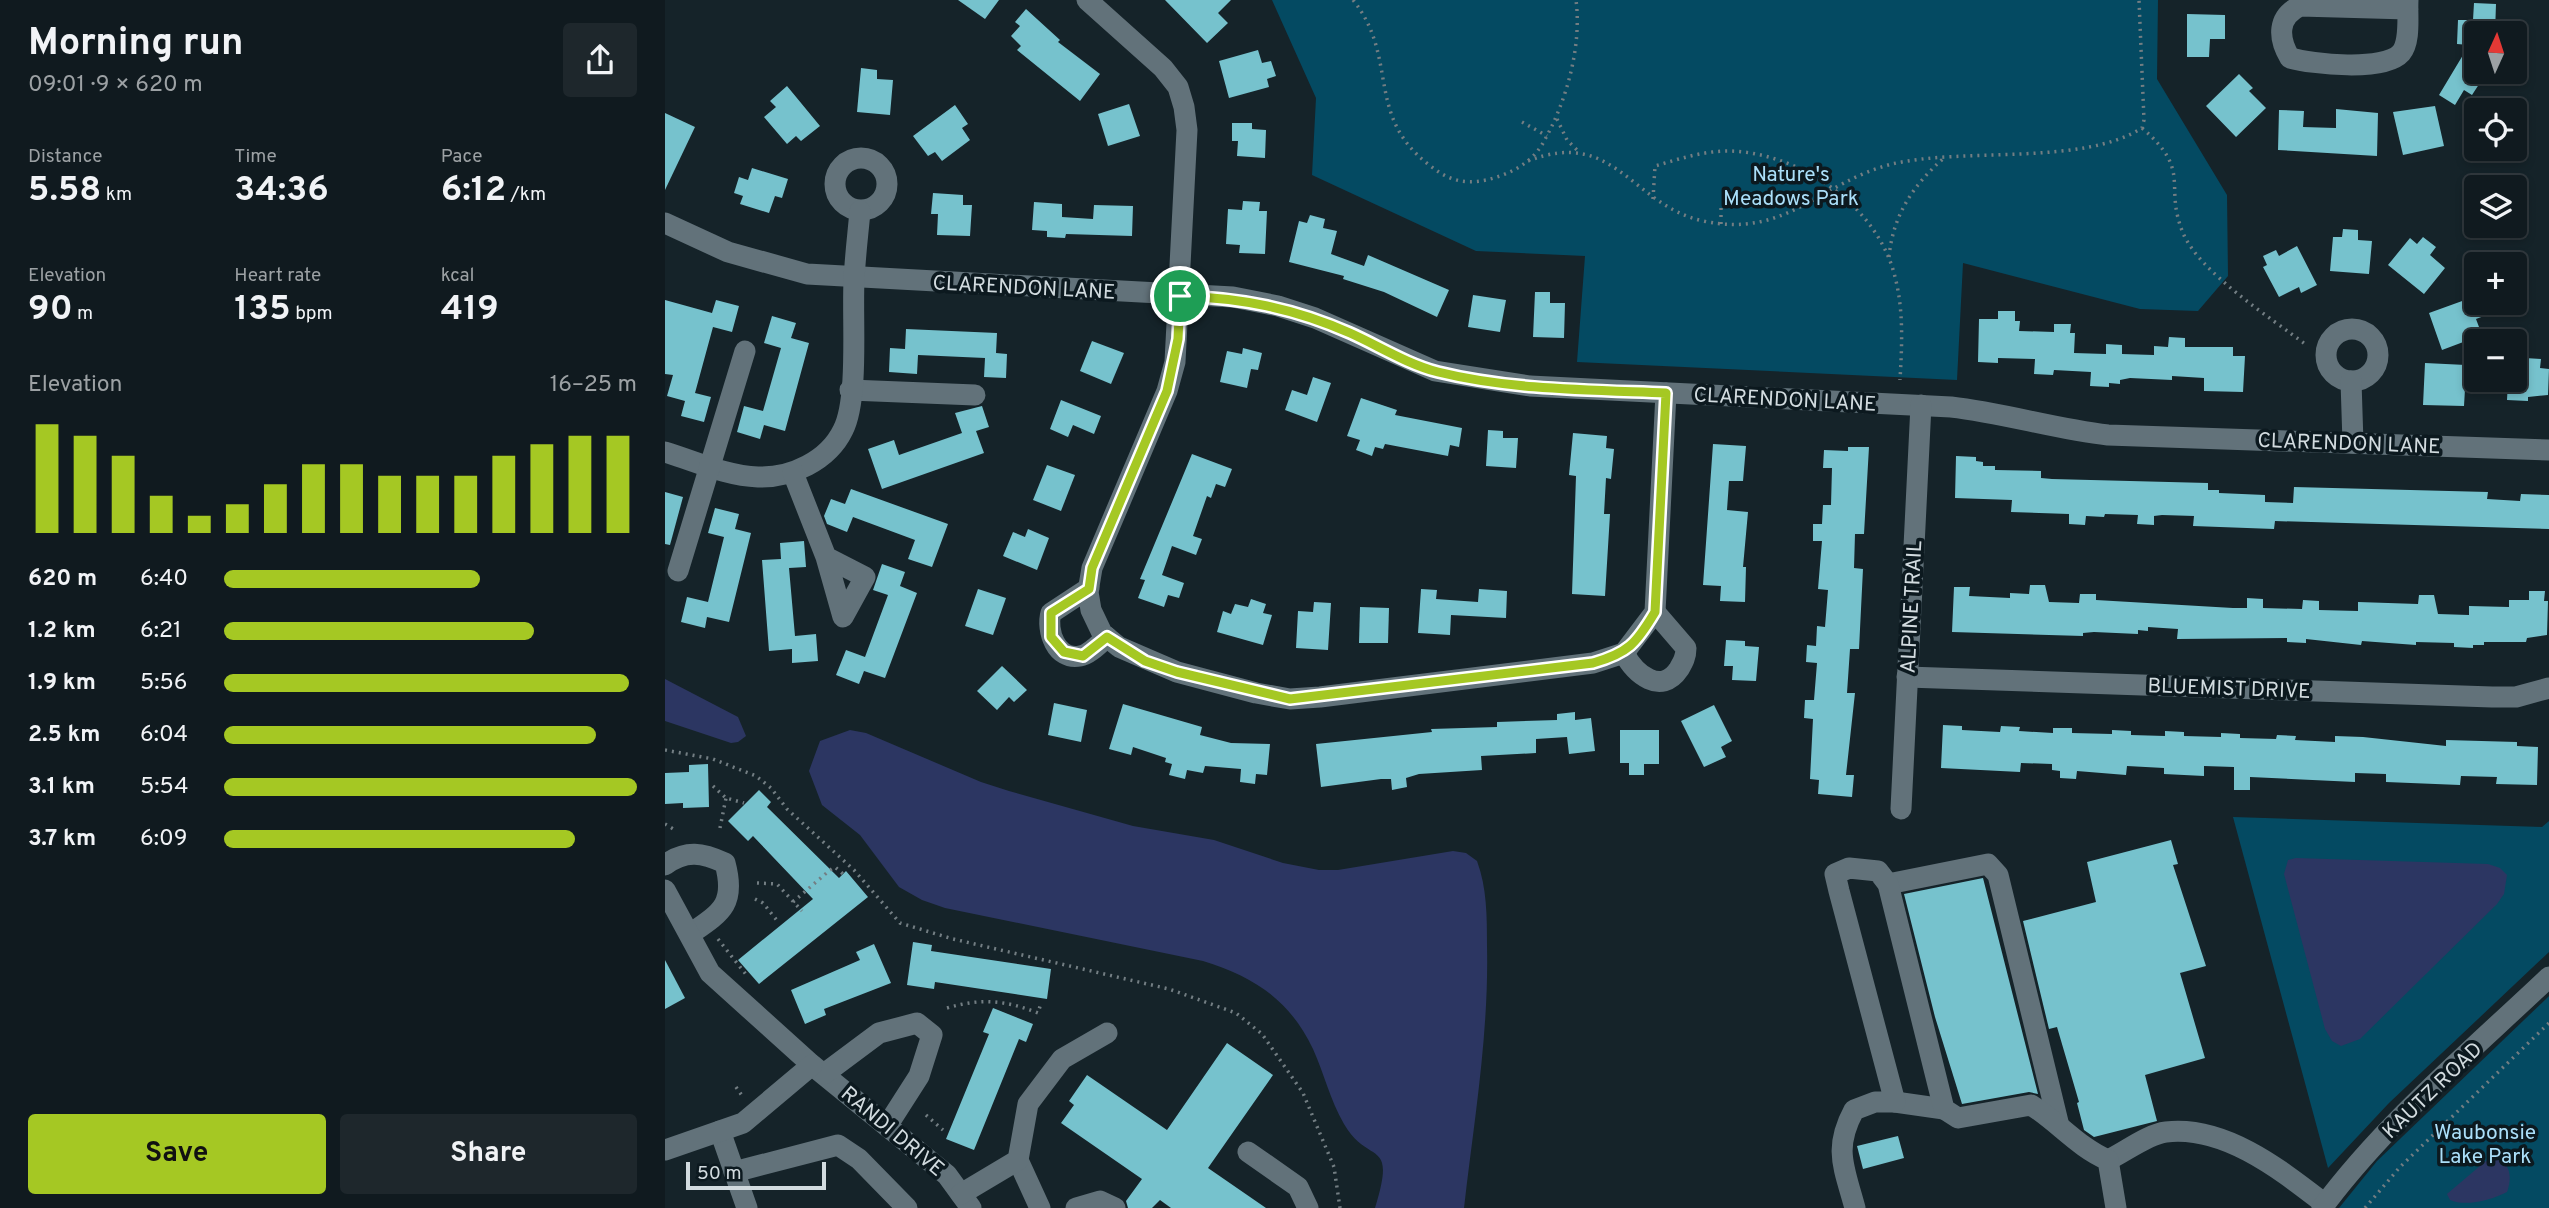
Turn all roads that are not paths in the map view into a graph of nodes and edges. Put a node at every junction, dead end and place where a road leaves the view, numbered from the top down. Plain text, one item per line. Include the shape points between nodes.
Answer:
1 (1087, 0) edge
2 (2408, 4) edge
3 (860, 211) dead end
4 (665, 223) edge
5 (854, 278) junction
6 (1180, 296) junction
7 (745, 351) dead end
8 (2351, 381) dead end
9 (851, 390) junction
10 (1666, 393) junction
11 (975, 395) dead end
12 (1921, 405) junction
13 (2353, 443) junction
14 (2549, 450) edge
15 (665, 452) edge
16 (712, 467) junction
17 (793, 473) junction
18 (826, 556) dead end
19 (678, 571) dead end
20 (1089, 589) junction
21 (1655, 612) junction
22 (1107, 637) junction
23 (1624, 653) junction
24 (1907, 677) junction
25 (2549, 688) edge
26 (1901, 809) dead end
27 (665, 864) edge
28 (1888, 884) junction
29 (665, 890) edge
30 (690, 934) junction
31 (2549, 977) edge
32 (1107, 1033) dead end
33 (818, 1069) junction
34 (1895, 1102) junction
35 (1944, 1109) junction
36 (2058, 1122) junction
37 (887, 1126) junction
38 (720, 1132) junction
39 (665, 1150) edge
40 (1248, 1152) dead end
41 (1018, 1160) junction
42 (2108, 1160) junction
43 (734, 1172) junction
44 (965, 1203) edge
45 (2324, 1206) edge
46 (747, 1208) edge
47 (907, 1208) edge
48 (1039, 1208) edge
49 (1076, 1208) edge
50 (1115, 1208) edge
51 (1308, 1208) edge
52 (1855, 1208) edge
53 (2116, 1208) edge

1 - 6 street via 1178,87 1187,130
2 - 2 street via 2402,52 2391,61 2304,62 2290,58 2283,47 2282,22 2289,11 2300,6
3 - 5 street
4 - 5 street, CLARENDON LANE via 771,266
5 - 6 street, CLARENDON LANE
5 - 9 street
6 - 10 street, CLARENDON LANE via 1278,306 1435,371 1479,380
6 - 20 street via 1178,339 1167,391 1092,568
7 - 16 street
8 - 13 street
9 - 11 street
9 - 17 street via 843,430 829,449
10 - 12 street, CLARENDON LANE
10 - 21 street
12 - 13 street, CLARENDON LANE via 1979,410 2046,427 2108,435
12 - 24 street, ALPINE TRAIL
13 - 14 street, CLARENDON LANE
15 - 16 street
16 - 17 street via 759,477
16 - 19 street
17 - 18 street
20 - 22 street via 1091,610
20 - 22 street via 1051,613 1051,637 1075,657
21 - 23 street
21 - 23 street via 1686,648 1676,673 1654,682 1633,670
22 - 23 street via 1145,661 1177,672 1290,699 1593,663
24 - 25 street, BLUEMIST DRIVE via 2492,697 2517,697
24 - 26 street, ALPINE TRAIL
27 - 30 street via 700,852 725,863 731,887 719,913
28 - 34 street via 1878,871 1849,868 1835,874
28 - 35 street
28 - 36 street via 1988,864 1998,874
29 - 30 street, RANDI DRIVE
30 - 33 street, RANDI DRIVE via 710,973
31 - 45 street, KAUTZ ROAD via 2424,1096
32 - 41 street via 1062,1059 1028,1104
33 - 37 street, RANDI DRIVE
33 - 37 street via 879,1033 917,1023 932,1035 919,1076
33 - 38 street via 744,1123
34 - 35 street
34 - 52 street via 1875,1102 1854,1110 1842,1133 1841,1150
35 - 36 street via 1958,1118 2031,1105
36 - 42 street via 2091,1153
37 - 44 street, RANDI DRIVE via 947,1175
38 - 39 street
38 - 43 street
40 - 51 street via 1298,1187
41 - 44 street
41 - 48 street
42 - 45 street via 2165,1132 2205,1135 2239,1147 2294,1180
42 - 53 street
43 - 46 street
43 - 47 street, RANDI DRIVE via 838,1146 859,1159
49 - 50 street via 1100,1201

